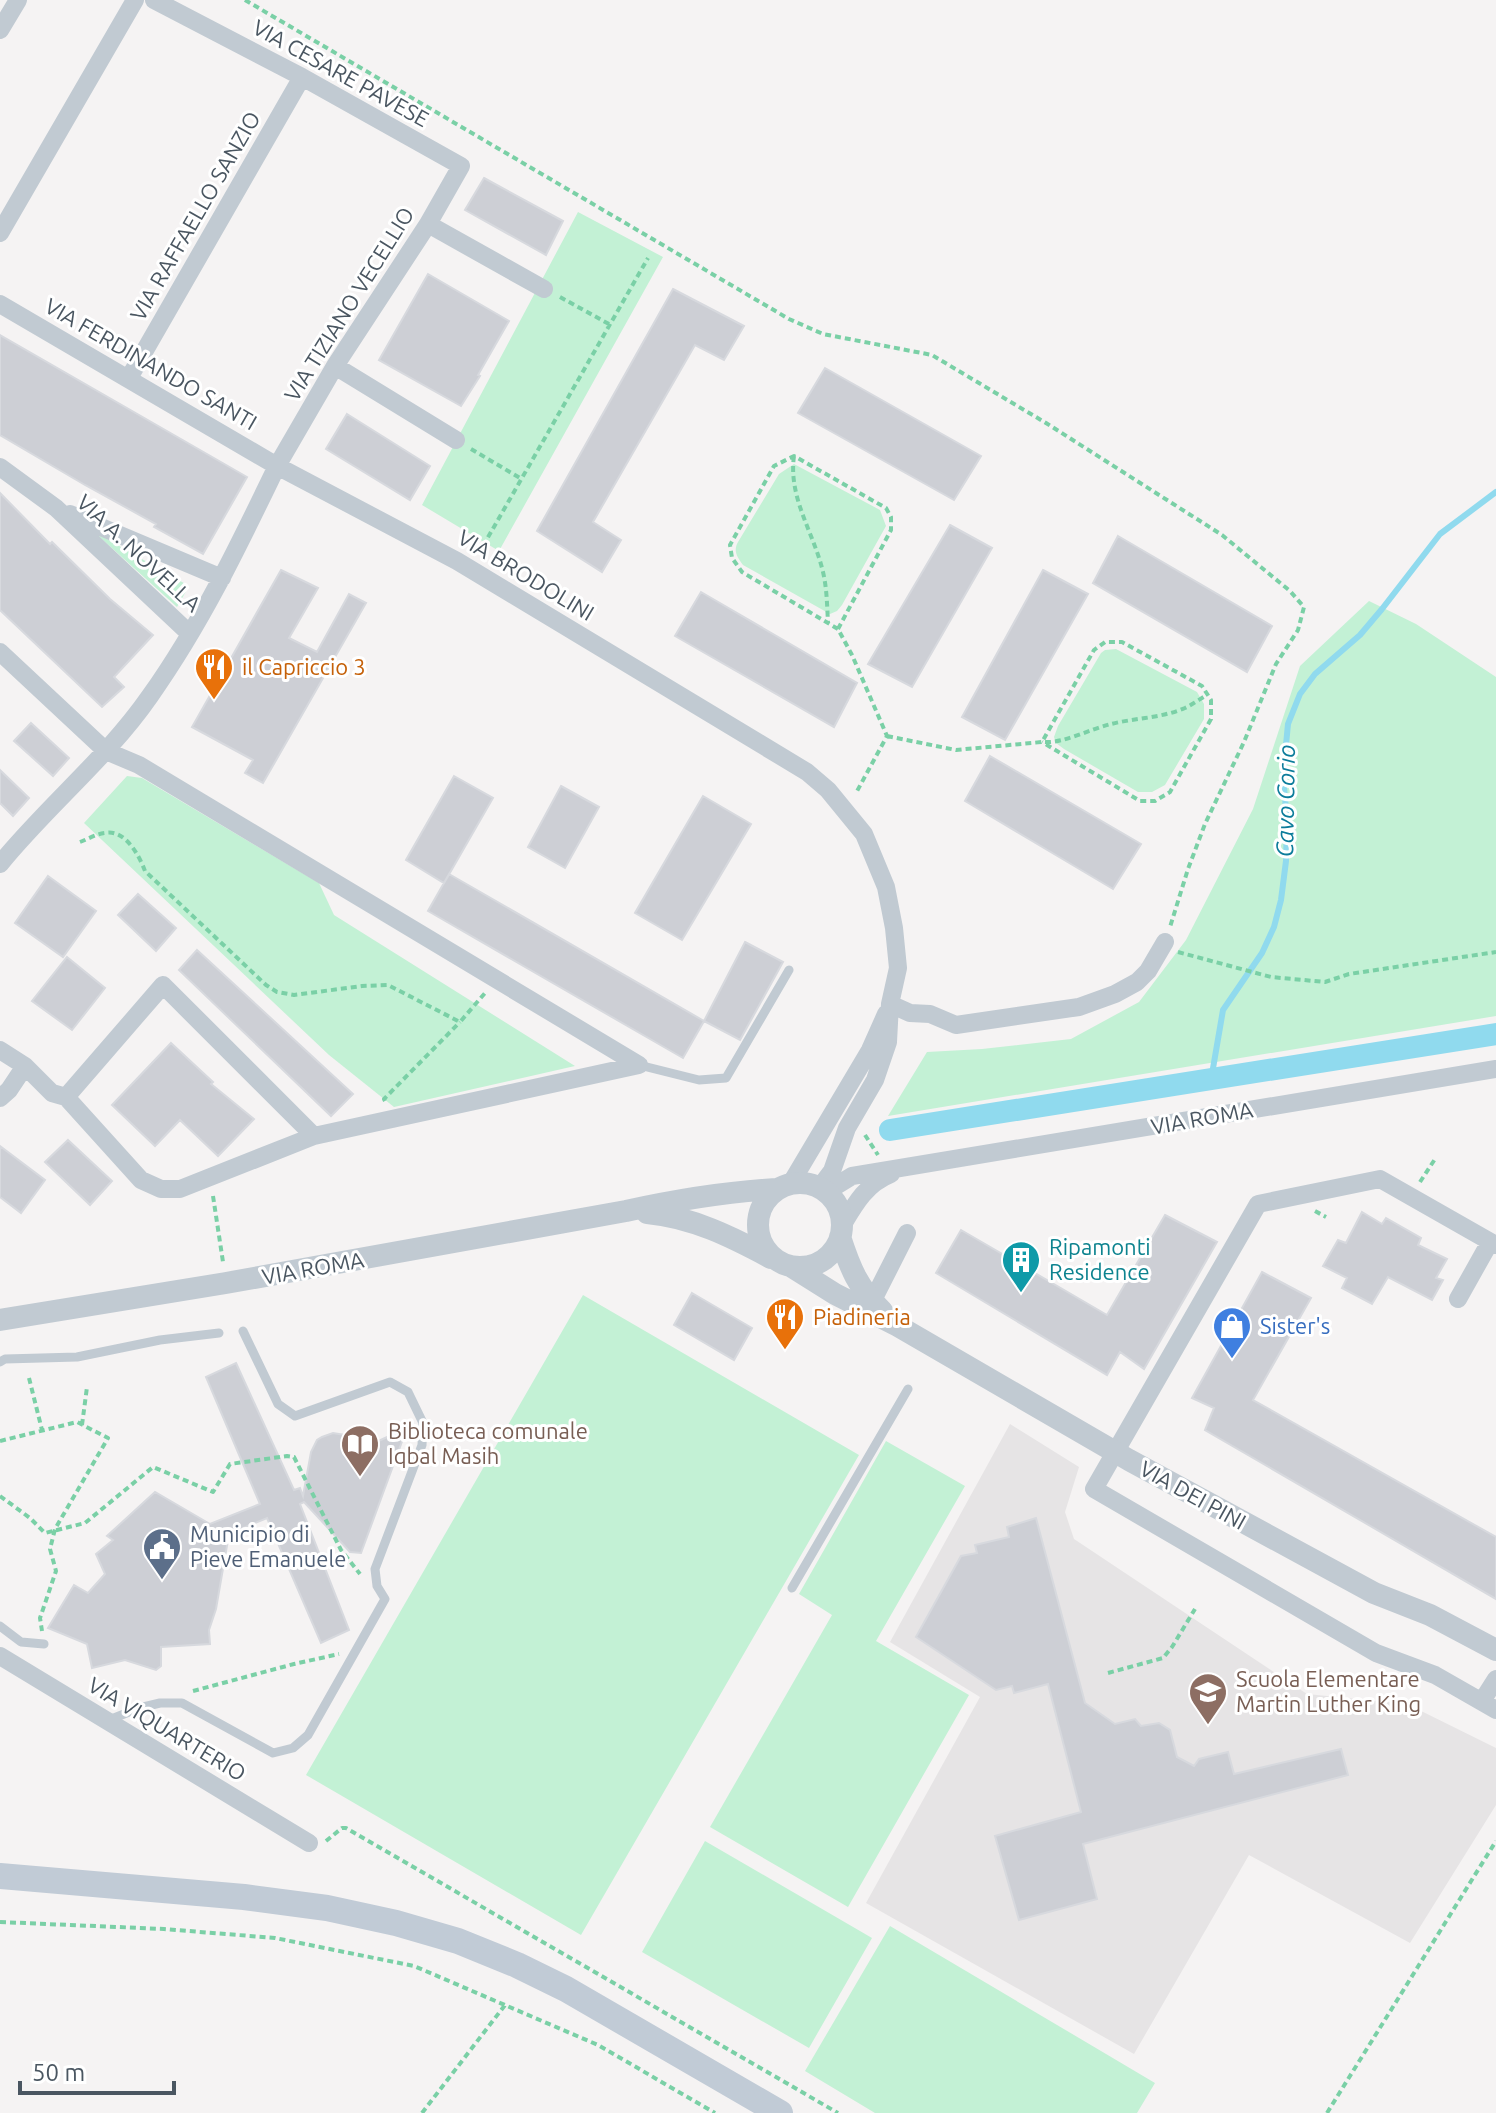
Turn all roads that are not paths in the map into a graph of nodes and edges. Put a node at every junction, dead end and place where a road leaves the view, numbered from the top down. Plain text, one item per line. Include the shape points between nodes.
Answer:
1 (18, 0) edge
2 (135, 0) edge
3 (166, 3) edge
4 (0, 30) edge
5 (302, 77) junction
6 (461, 166) joint
7 (428, 224) junction
8 (0, 233) edge
9 (544, 289) road end
10 (0, 304) edge
11 (335, 366) junction
12 (129, 378) junction
13 (456, 440) road end
14 (277, 466) junction
15 (0, 467) edge
16 (56, 508) junction
17 (222, 578) junction
18 (190, 634) junction
19 (0, 652) edge
20 (106, 751) junction
21 (4, 852) edge
22 (1165, 942) road end
23 (789, 970) dead end
24 (890, 1004) junction
25 (0, 1050) edge
26 (639, 1065) junction
27 (25, 1066) junction
28 (1496, 1069) edge
29 (66, 1097) junction
30 (0, 1098) edge
31 (314, 1136) junction
32 (908, 1167) junction
33 (784, 1186) junction
34 (823, 1190) junction
35 (626, 1211) junction
36 (841, 1232) junction
37 (907, 1233) dead end
38 (1493, 1244) edge
39 (784, 1264) junction
40 (1458, 1299) dead end
41 (872, 1302) junction
42 (0, 1320) edge
43 (898, 1326) junction
44 (243, 1331) dead end
45 (219, 1333) dead end
46 (0, 1362) edge
47 (908, 1389) dead end
48 (1115, 1453) junction
49 (792, 1588) dead end
50 (0, 1626) edge
51 (44, 1644) road end
52 (1496, 1650) edge
53 (0, 1656) edge
54 (1496, 1679) edge
55 (1489, 1705) edge
56 (106, 1720) junction
57 (309, 1843) road end
58 (0, 1876) edge
59 (780, 2113) edge

1 - 4 street
2 - 8 street
3 - 5 street, VIA CESARE PAVESE
5 - 6 street, VIA CESARE PAVESE
5 - 12 street, VIA RAFFAELLO SANZIO
6 - 7 street, VIA TIZIANO VECELLIO
7 - 9 street
7 - 11 street, VIA TIZIANO VECELLIO
10 - 12 street, VIA FERDINANDO SANTI
11 - 13 street
11 - 14 street, VIA TIZIANO VECELLIO
12 - 14 street, VIA FERDINANDO SANTI
14 - 17 street
14 - 24 street, VIA BRODOLINI via 457,561 807,772 828,790 864,834 886,887 898,968
15 - 16 street, VIA A. NOVELLA
16 - 17 street, VIA A. NOVELLA
16 - 18 street, VIA A. NOVELLA
17 - 18 street
18 - 20 street
19 - 20 street
20 - 21 street
20 - 26 street via 139,765
22 - 24 street via 1137,982 1079,1007 956,1025
23 - 26 lane via 726,1078 699,1080
24 - 33 street, VIA BRODOLINI via 870,1050
24 - 34 street, VIA BRODOLINI via 888,1042 875,1080 847,1128
25 - 27 street
26 - 31 street
27 - 29 street via 52,1093
27 - 30 street
28 - 32 street, VIA ROMA
29 - 31 street via 141,1180 161,1189 180,1189
29 - 31 street via 163,985
32 - 34 street, VIA ROMA via 852,1176
32 - 36 street, VIA ROMA via 879,1179 861,1194
33 - 34 street via 806,1183
33 - 35 street, VIA ROMA
33 - 39 street via 764,1201 758,1217 764,1249
34 - 36 street via 835,1201
35 - 39 street, VIA ROMA via 669,1215 727,1234
35 - 42 street, VIA ROMA
36 - 39 street via 827,1258 804,1268
36 - 41 street, VIA DEI PINI via 851,1272
37 - 41 street
38 - 40 street
38 - 48 street via 1380,1179 1258,1204
39 - 43 street, VIA DEI PINI
41 - 43 street, VIA DEI PINI
43 - 48 street, VIA DEI PINI
44 - 56 lane via 278,1404 295,1416 390,1382 408,1392 423,1423 422,1445 375,1569 385,1599 308,1735 293,1748 273,1753 182,1703 139,1708
45 - 46 lane via 77,1357
47 - 49 lane
48 - 52 street, VIA DEI PINI via 1374,1593
48 - 55 street via 1094,1489 1376,1653 1435,1675
50 - 51 lane via 21,1642
53 - 56 street, VIA VIQUARTERIO
54 - 55 street
56 - 57 street, VIA VIQUARTERIO
58 - 59 main road via 327,1908 458,1941 566,1989

